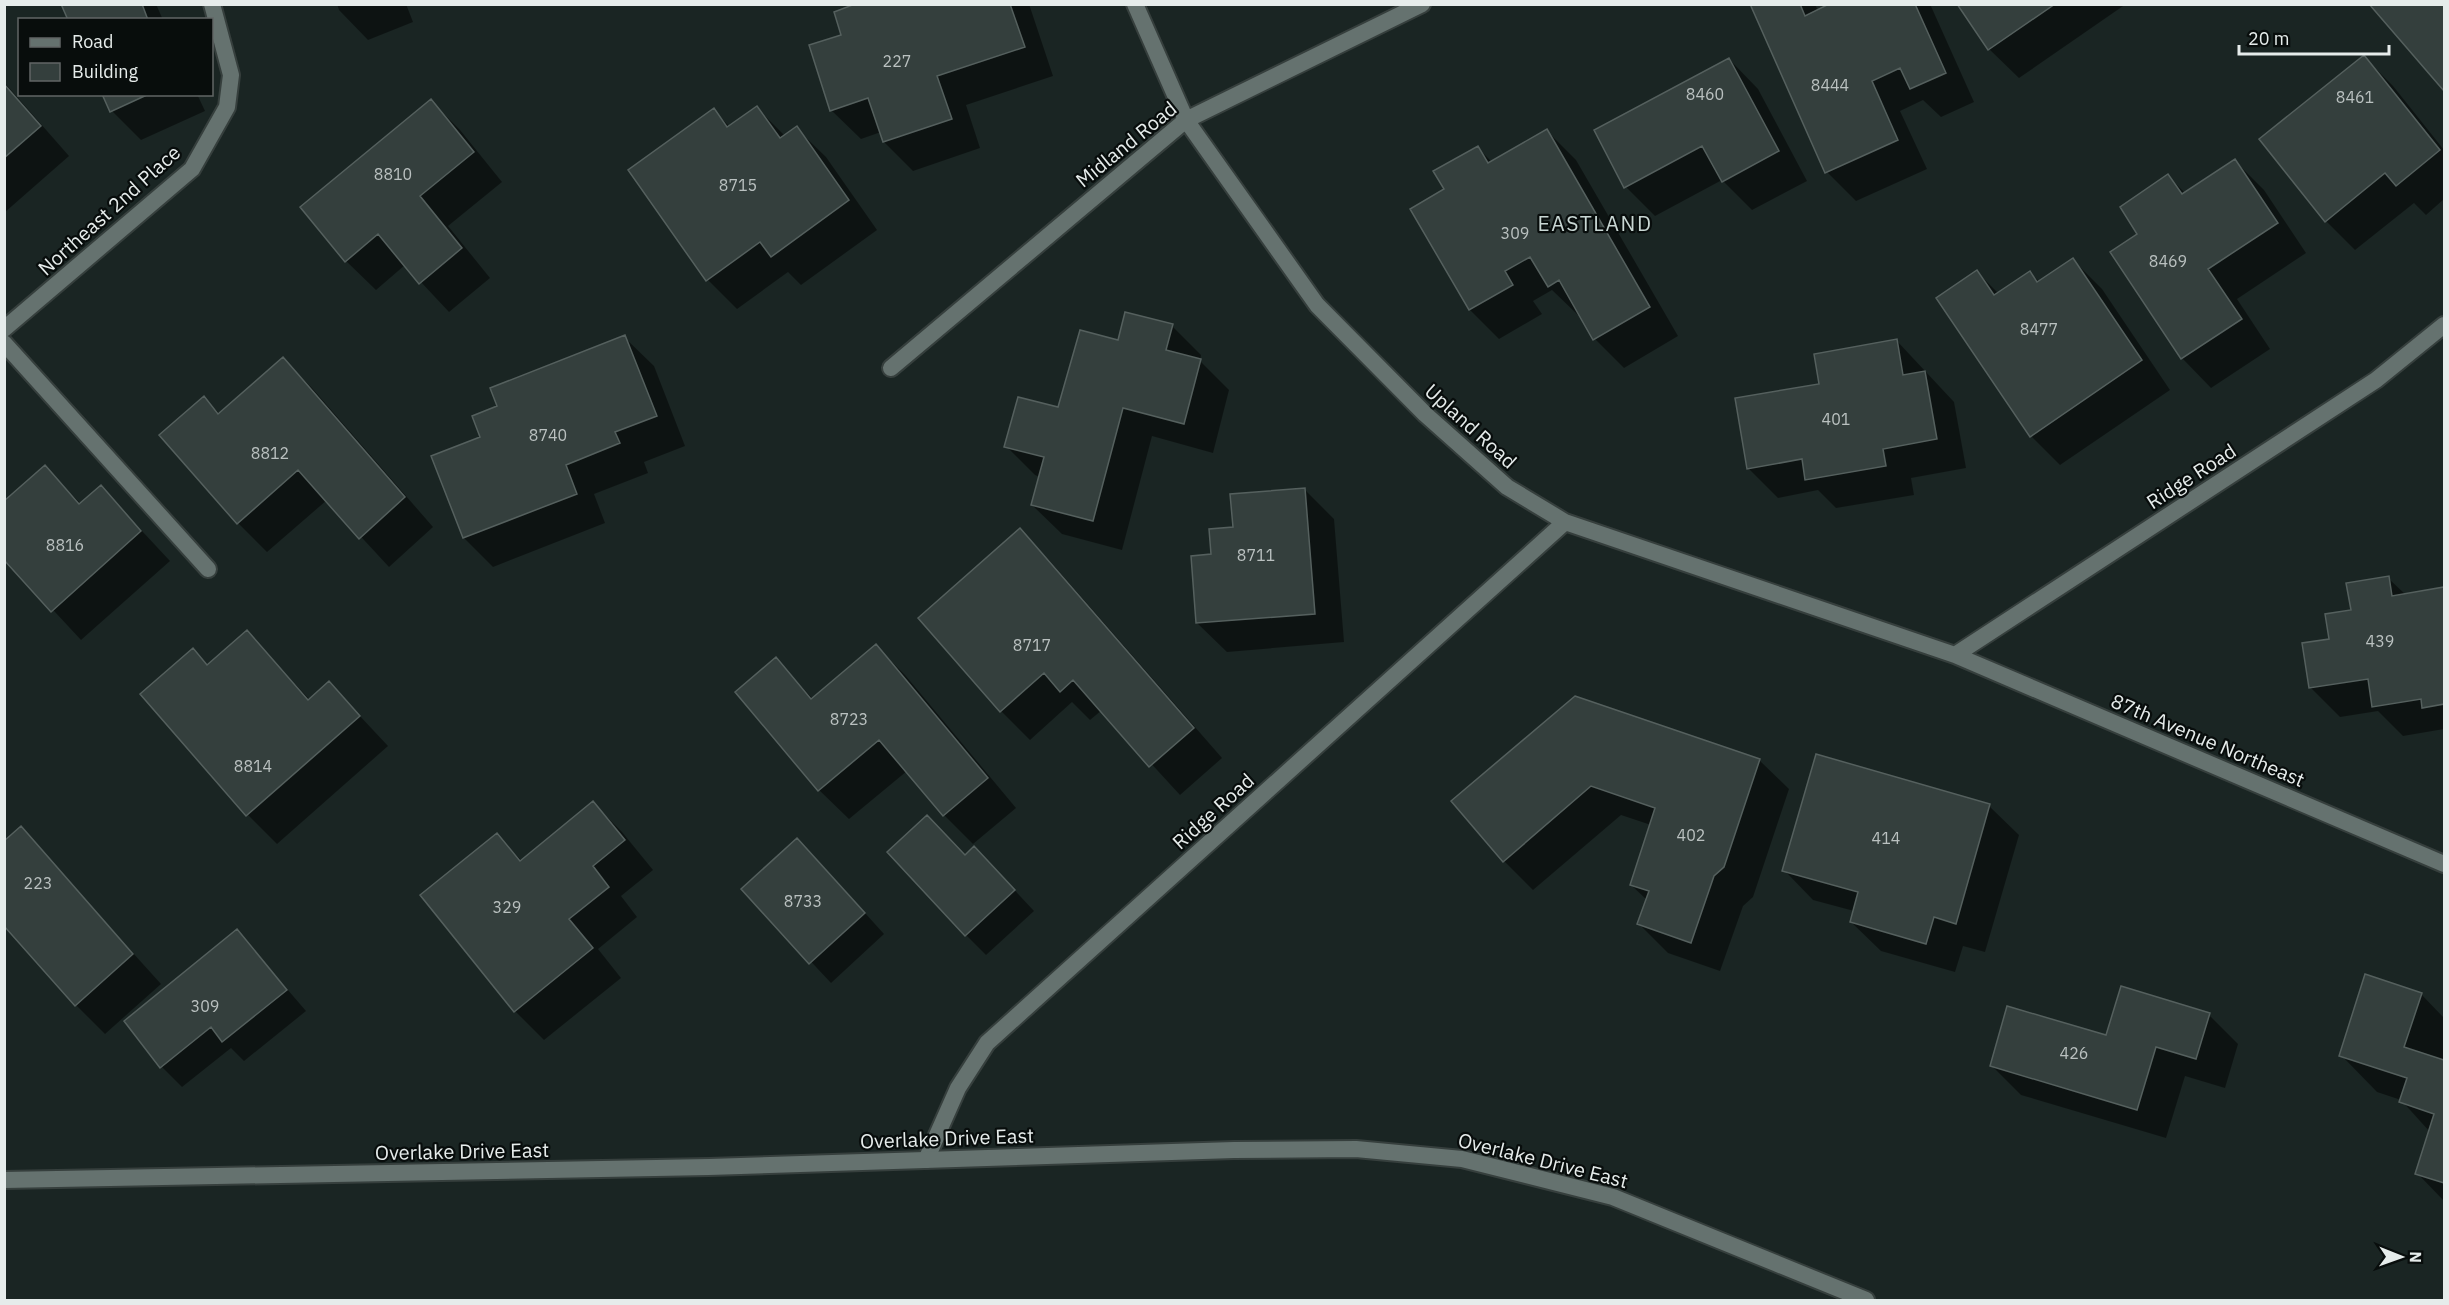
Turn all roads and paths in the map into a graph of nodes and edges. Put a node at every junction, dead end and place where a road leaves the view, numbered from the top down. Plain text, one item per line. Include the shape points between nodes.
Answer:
1 (212, 4) edge
2 (1135, 4) edge
3 (1422, 4) edge
4 (1186, 120) junction
5 (2445, 325) edge
6 (4, 329) edge
7 (4, 343) edge
8 (891, 369) dead end
9 (1565, 522) junction
10 (208, 570) dead end
11 (1955, 655) junction
12 (2445, 864) edge
13 (926, 1160) junction
14 (4, 1180) edge
15 (1866, 1300) edge

1 - 6 street, Northeast 2nd Place via 231,75 230,86 227,107 192,169
2 - 4 street, Upland Road
3 - 4 street, Midland Road
4 - 8 street, Midland Road
4 - 9 street, Upland Road via 1317,305 1425,414 1507,487
5 - 11 street, Ridge Road via 2376,380
7 - 10 street
9 - 11 street, Upland Road
9 - 13 street, Ridge Road via 987,1043 958,1088
11 - 12 street, 87th Avenue Northeast
13 - 14 street, Overlake Drive East
13 - 15 street, Overlake Drive East via 1356,1149 1462,1159 1613,1197

